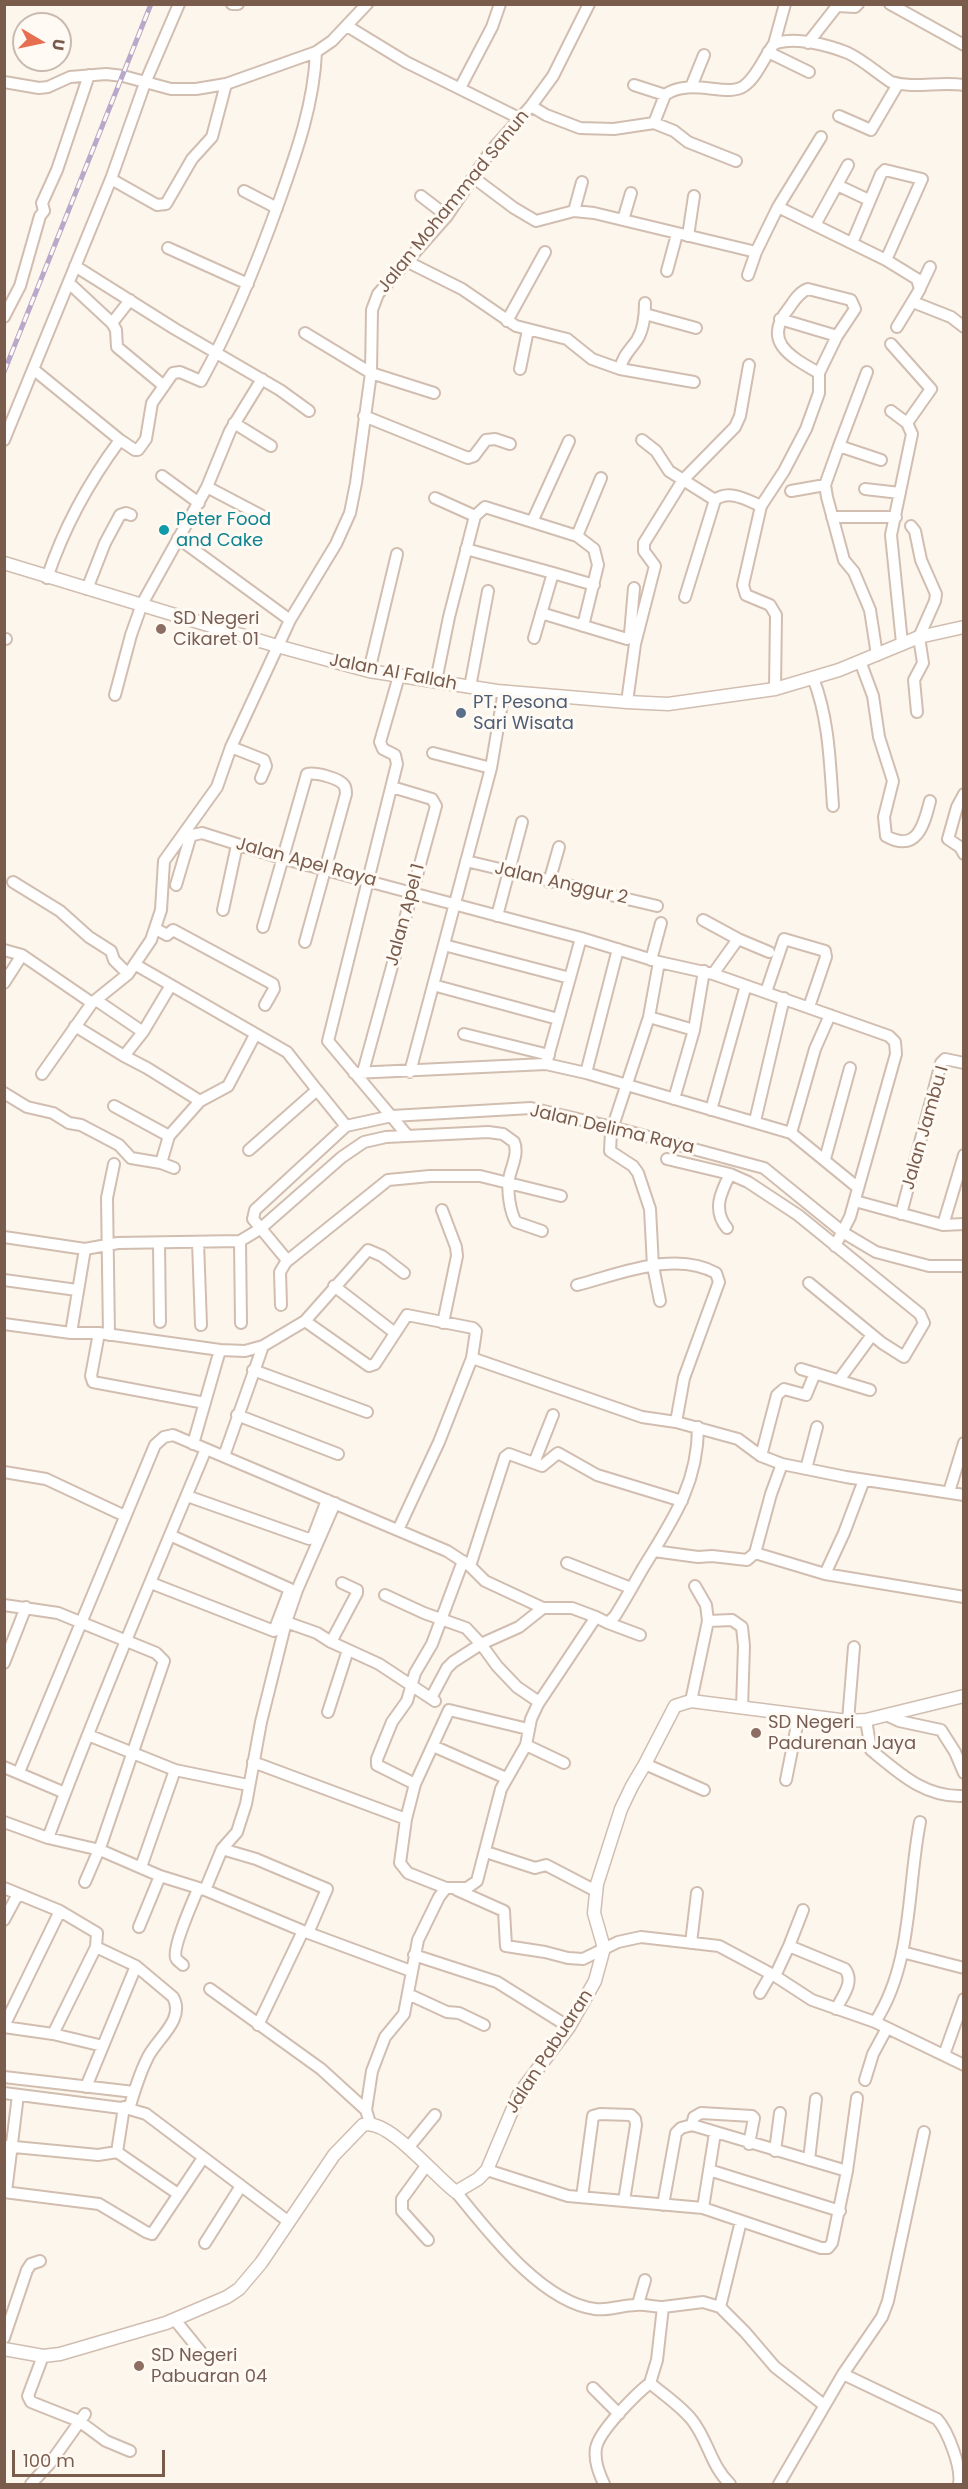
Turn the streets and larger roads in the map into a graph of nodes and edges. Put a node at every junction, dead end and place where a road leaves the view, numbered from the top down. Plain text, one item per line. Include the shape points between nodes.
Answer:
1 (178, 4) edge
2 (232, 4) edge
3 (238, 4) edge
4 (367, 4) edge
5 (500, 4) edge
6 (589, 4) edge
7 (785, 4) edge
8 (858, 4) edge
9 (890, 4) edge
10 (347, 26) junction
11 (808, 43) junction
12 (963, 45) edge
13 (771, 48) junction
14 (316, 52) junction
15 (704, 55) dead end
16 (809, 72) dead end
17 (89, 75) junction
18 (4, 82) edge
19 (145, 83) junction
20 (226, 84) junction
21 (898, 84) junction
22 (634, 85) dead end
23 (963, 85) edge
24 (691, 87) junction
25 (460, 88) junction
26 (666, 95) junction
27 (531, 106) junction
28 (839, 116) dead end
29 (521, 119) junction
30 (654, 123) junction
31 (821, 137) dead end
32 (736, 161) dead end
33 (848, 165) dead end
34 (474, 178) junction
35 (111, 179) junction
36 (582, 182) dead end
37 (837, 185) junction
38 (244, 191) dead end
39 (630, 193) dead end
40 (421, 196) dead end
41 (694, 196) dead end
42 (869, 201) junction
43 (778, 207) junction
44 (277, 208) junction
45 (574, 212) junction
46 (447, 216) junction
47 (623, 220) junction
48 (815, 225) junction
49 (682, 235) junction
50 (852, 243) junction
51 (168, 248) dead end
52 (545, 252) dead end
53 (756, 252) junction
54 (886, 260) junction
55 (408, 262) junction
56 (75, 266) junction
57 (930, 267) dead end
58 (667, 271) dead end
59 (748, 275) dead end
60 (69, 283) junction
61 (248, 284) junction
62 (920, 289) junction
63 (130, 300) junction
64 (913, 302) junction
65 (4, 317) edge
66 (780, 319) junction
67 (507, 321) junction
68 (112, 323) junction
69 (897, 327) dead end
70 (963, 327) edge
71 (696, 328) dead end
72 (528, 330) junction
73 (305, 333) dead end
74 (837, 336) junction
75 (891, 344) dead end
76 (216, 351) junction
77 (749, 365) dead end
78 (33, 369) junction
79 (520, 369) dead end
80 (620, 369) junction
81 (867, 372) dead end
82 (371, 373) junction
83 (819, 373) junction
84 (262, 379) junction
85 (694, 382) dead end
86 (164, 386) junction
87 (434, 393) dead end
88 (309, 411) dead end
89 (891, 411) dead end
90 (364, 416) junction
91 (234, 423) junction
92 (906, 423) junction
93 (4, 440) edge
94 (120, 440) junction
95 (642, 440) dead end
96 (569, 441) dead end
97 (510, 444) dead end
98 (271, 446) dead end
99 (839, 447) junction
100 (881, 460) dead end
101 (162, 476) dead end
102 (601, 478) dead end
103 (683, 480) junction
104 (825, 485) junction
105 (207, 487) junction
106 (865, 489) dead end
107 (791, 491) dead end
108 (900, 493) junction
109 (435, 498) dead end
110 (715, 500) junction
111 (199, 503) junction
112 (761, 506) junction
113 (131, 515) dead end
114 (475, 516) junction
115 (264, 517) dead end
116 (832, 517) junction
117 (896, 517) junction
118 (532, 522) junction
119 (911, 526) dead end
120 (577, 536) junction
121 (178, 538) junction
122 (466, 549) junction
123 (397, 554) dead end
124 (4, 563) edge
125 (553, 573) junction
126 (47, 578) junction
127 (594, 585) junction
128 (634, 588) dead end
129 (87, 589) junction
130 (488, 591) dead end
131 (685, 597) dead end
132 (142, 604) junction
133 (541, 613) junction
134 (290, 621) junction
135 (583, 626) junction
136 (963, 627) edge
137 (919, 637) junction
138 (534, 638) dead end
139 (902, 643) junction
140 (277, 646) junction
141 (876, 655) junction
142 (860, 661) junction
143 (369, 671) junction
144 (399, 676) junction
145 (813, 678) junction
146 (436, 681) junction
147 (470, 687) junction
148 (775, 689) junction
149 (501, 691) junction
150 (116, 695) dead end
151 (627, 702) junction
152 (917, 712) dead end
153 (231, 747) junction
154 (434, 753) dead end
155 (489, 770) junction
156 (261, 778) dead end
157 (392, 787) junction
158 (963, 794) edge
159 (930, 801) dead end
160 (833, 806) dead end
161 (522, 822) dead end
162 (237, 845) junction
163 (559, 847) dead end
164 (963, 854) edge
165 (281, 858) junction
166 (466, 861) junction
167 (327, 870) junction
168 (508, 872) junction
169 (370, 880) junction
170 (13, 882) dead end
171 (549, 882) junction
172 (176, 885) dead end
173 (412, 892) junction
174 (454, 904) junction
175 (657, 906) dead end
176 (223, 910) dead end
177 (496, 916) junction
178 (703, 920) dead end
179 (661, 923) dead end
180 (262, 927) dead end
181 (156, 928) junction
182 (581, 938) junction
183 (738, 939) junction
184 (305, 942) dead end
185 (444, 945) junction
186 (4, 950) edge
187 (618, 950) junction
188 (769, 952) dead end
189 (22, 955) junction
190 (655, 961) junction
191 (132, 969) junction
192 (708, 972) junction
193 (570, 978) junction
194 (4, 983) edge
195 (171, 984) junction
196 (433, 985) junction
197 (744, 992) dead end
198 (766, 992) junction
199 (784, 998) junction
200 (94, 1002) junction
201 (265, 1005) dead end
202 (809, 1007) junction
203 (830, 1015) junction
204 (649, 1017) junction
205 (558, 1018) junction
206 (75, 1026) junction
207 (694, 1030) junction
208 (143, 1032) junction
209 (464, 1034) dead end
210 (255, 1035) junction
211 (124, 1056) junction
212 (547, 1060) junction
213 (963, 1063) edge
214 (850, 1068) dead end
215 (359, 1072) junction
216 (410, 1072) junction
217 (586, 1073) junction
218 (42, 1074) dead end
219 (627, 1084) junction
220 (317, 1090) junction
221 (4, 1093) edge
222 (674, 1099) junction
223 (200, 1101) junction
224 (114, 1106) dead end
225 (711, 1110) junction
226 (392, 1116) junction
227 (755, 1121) junction
228 (346, 1126) junction
229 (612, 1129) junction
230 (790, 1133) junction
231 (407, 1135) junction
232 (169, 1136) junction
233 (249, 1150) dead end
234 (963, 1155) edge
235 (825, 1159) junction
236 (667, 1160) dead end
237 (161, 1163) junction
238 (114, 1164) dead end
239 (174, 1168) dead end
240 (730, 1174) junction
241 (508, 1181) junction
242 (857, 1187) junction
243 (561, 1196) dead end
244 (855, 1201) junction
245 (442, 1210) dead end
246 (902, 1214) junction
247 (963, 1222) edge
248 (257, 1225) junction
249 (943, 1225) junction
250 (727, 1228) dead end
251 (542, 1231) dead end
252 (4, 1237) edge
253 (840, 1240) junction
254 (240, 1241) junction
255 (198, 1242) junction
256 (159, 1243) junction
257 (108, 1245) junction
258 (85, 1249) junction
259 (287, 1260) junction
260 (653, 1266) junction
261 (963, 1266) edge
262 (404, 1273) dead end
263 (4, 1280) edge
264 (809, 1283) dead end
265 (578, 1285) dead end
266 (334, 1286) junction
267 (77, 1290) junction
268 (660, 1301) dead end
269 (281, 1305) dead end
270 (305, 1321) junction
271 (160, 1322) dead end
272 (241, 1323) dead end
273 (443, 1323) junction
274 (4, 1324) edge
275 (201, 1325) dead end
276 (71, 1333) junction
277 (104, 1334) junction
278 (395, 1334) junction
279 (872, 1335) junction
280 (263, 1346) junction
281 (220, 1350) junction
282 (472, 1358) junction
283 (801, 1368) dead end
284 (254, 1370) junction
285 (815, 1373) junction
286 (839, 1380) junction
287 (870, 1390) dead end
288 (205, 1403) junction
289 (367, 1412) dead end
290 (237, 1415) junction
291 (553, 1415) dead end
292 (676, 1422) junction
293 (698, 1427) junction
294 (817, 1427) dead end
295 (963, 1443) edge
296 (193, 1444) junction
297 (206, 1449) junction
298 (338, 1454) dead end
299 (224, 1456) junction
300 (760, 1456) junction
301 (534, 1463) junction
302 (782, 1464) junction
303 (806, 1469) junction
304 (4, 1472) edge
305 (864, 1480) junction
306 (949, 1492) junction
307 (187, 1496) junction
308 (963, 1496) edge
309 (682, 1501) junction
310 (331, 1502) junction
311 (125, 1516) junction
312 (398, 1530) junction
313 (172, 1536) junction
314 (654, 1551) junction
315 (755, 1553) junction
316 (467, 1563) junction
317 (567, 1563) dead end
318 (825, 1574) junction
319 (151, 1583) junction
320 (342, 1583) dead end
321 (695, 1586) dead end
322 (631, 1588) junction
323 (385, 1595) dead end
324 (963, 1597) edge
325 (4, 1605) edge
326 (26, 1607) junction
327 (543, 1608) junction
328 (596, 1617) junction
329 (440, 1619) junction
330 (708, 1621) junction
331 (286, 1622) junction
332 (80, 1623) junction
333 (608, 1623) junction
334 (640, 1635) dead end
335 (126, 1640) junction
336 (331, 1642) junction
337 (481, 1644) junction
338 (854, 1647) dead end
339 (348, 1650) junction
340 (4, 1663) edge
341 (412, 1685) junction
342 (963, 1696) edge
343 (691, 1701) junction
344 (539, 1702) junction
345 (742, 1708) junction
346 (328, 1712) dead end
347 (799, 1715) junction
348 (886, 1715) junction
349 (866, 1720) junction
350 (848, 1721) junction
351 (528, 1729) junction
352 (88, 1736) junction
353 (526, 1745) junction
354 (433, 1746) junction
355 (959, 1749) edge
356 (133, 1754) junction
357 (253, 1762) junction
358 (564, 1763) dead end
359 (645, 1764) junction
360 (4, 1767) edge
361 (175, 1770) junction
362 (19, 1772) junction
363 (963, 1773) edge
364 (506, 1778) junction
365 (786, 1780) dead end
366 (415, 1784) junction
367 (248, 1785) junction
368 (704, 1790) dead end
369 (65, 1793) junction
370 (963, 1796) edge
371 (406, 1819) junction
372 (4, 1822) edge
373 (920, 1822) dead end
374 (48, 1838) junction
375 (222, 1849) junction
376 (100, 1850) junction
377 (486, 1852) junction
378 (141, 1867) junction
379 (160, 1876) junction
380 (85, 1882) dead end
381 (4, 1888) edge
382 (450, 1888) junction
383 (201, 1889) junction
384 (596, 1891) junction
385 (697, 1893) dead end
386 (18, 1894) junction
387 (803, 1910) dead end
388 (60, 1911) junction
389 (4, 1920) edge
390 (139, 1927) dead end
391 (305, 1932) junction
392 (691, 1943) junction
393 (96, 1947) junction
394 (789, 1947) junction
395 (604, 1948) junction
396 (902, 1952) junction
397 (414, 1955) junction
398 (183, 1965) dead end
399 (136, 1966) junction
400 (963, 1968) edge
401 (411, 1971) junction
402 (773, 1975) junction
403 (210, 1989) dead end
404 (760, 1993) dead end
405 (408, 1994) junction
406 (963, 1999) edge
407 (836, 2009) junction
408 (875, 2022) junction
409 (258, 2025) junction
410 (483, 2025) dead end
411 (4, 2026) edge
412 (569, 2027) junction
413 (887, 2028) junction
414 (53, 2034) junction
415 (103, 2046) junction
416 (944, 2055) junction
417 (963, 2065) edge
418 (4, 2077) edge
419 (865, 2080) dead end
420 (86, 2087) junction
421 (4, 2093) edge
422 (18, 2095) junction
423 (857, 2098) dead end
424 (816, 2099) dead end
425 (130, 2102) junction
426 (366, 2110) junction
427 (780, 2113) dead end
428 (435, 2115) dead end
429 (370, 2123) junction
430 (692, 2126) junction
431 (924, 2132) dead end
432 (715, 2133) junction
433 (749, 2144) junction
434 (8, 2146) edge
435 (408, 2148) junction
436 (775, 2151) junction
437 (117, 2152) junction
438 (203, 2158) junction
439 (809, 2160) junction
440 (426, 2166) junction
441 (487, 2170) junction
442 (709, 2170) junction
443 (847, 2171) junction
444 (241, 2186) junction
445 (5, 2192) edge
446 (456, 2192) junction
447 (178, 2194) junction
448 (582, 2197) junction
449 (624, 2201) junction
450 (663, 2205) junction
451 (703, 2208) junction
452 (840, 2211) junction
453 (293, 2216) junction
454 (741, 2221) junction
455 (428, 2240) dead end
456 (205, 2243) dead end
457 (40, 2260) dead end
458 (645, 2280) dead end
459 (638, 2304) junction
460 (663, 2307) junction
461 (720, 2307) junction
462 (175, 2320) junction
463 (4, 2338) edge
464 (4, 2349) edge
465 (201, 2352) dead end
466 (43, 2356) junction
467 (843, 2374) junction
468 (650, 2383) junction
469 (593, 2388) dead end
470 (824, 2405) junction
471 (619, 2414) junction
472 (82, 2417) junction
473 (130, 2451) dead end
474 (961, 2480) edge
475 (31, 2484) edge
476 (604, 2484) edge
477 (730, 2484) edge
478 (779, 2484) edge

1 - 19 street
2 - 3 street
4 - 10 street
5 - 25 street
6 - 27 street, Jalan Mohammad Sanun via 553,76
7 - 13 street
8 - 11 street via 837,6
9 - 12 street
10 - 14 street
10 - 25 street via 406,62
11 - 13 street
11 - 21 street via 849,54
13 - 16 street
13 - 24 street via 742,88
14 - 20 street
14 - 44 street via 313,91
15 - 24 street
17 - 18 street via 39,88
17 - 19 street via 123,76
17 - 65 street via 42,203 44,211 20,286
19 - 20 street via 171,89
19 - 35 street
20 - 35 street via 212,137 192,159 166,204 157,205
21 - 23 street
21 - 28 street via 871,130
22 - 26 street
24 - 26 street
25 - 29 street
26 - 30 street
27 - 29 street, Jalan Mohammad Sanun
27 - 30 street via 580,128 607,130
29 - 34 street, Jalan Mohammad Sanun via 490,152
30 - 32 street
31 - 43 street
33 - 37 street
34 - 45 street via 533,220
34 - 46 street, Jalan Mohammad Sanun
35 - 56 street
36 - 45 street
37 - 42 street
37 - 48 street
38 - 44 street
39 - 47 street
40 - 46 street
41 - 49 street
42 - 50 street
42 - 54 street via 885,170 927,181
43 - 48 street
43 - 53 street
44 - 61 street
45 - 47 street
46 - 55 street, Jalan Mohammad Sanun
47 - 49 street
48 - 50 street
49 - 53 street
49 - 58 street
50 - 54 street
51 - 61 street
52 - 67 street
53 - 59 street
54 - 62 street via 912,275
55 - 67 street via 462,289
55 - 82 street, Jalan Mohammad Sanun via 378,294 372,310
56 - 60 street
56 - 63 street
57 - 62 street
60 - 68 street
60 - 78 street
61 - 76 street
62 - 64 street
63 - 68 street
63 - 76 street
64 - 69 street
64 - 70 street via 951,317
66 - 74 street
66 - 74 street via 804,290 851,300 855,309
66 - 83 street via 781,346 792,358
67 - 72 street
68 - 86 street via 117,347
71 - 80 street via 645,309 638,339
72 - 79 street
72 - 80 street via 567,339 592,359
73 - 82 street
74 - 83 street
75 - 92 street via 932,389
76 - 84 street
76 - 86 street via 201,381 177,371
77 - 103 street via 735,427
78 - 93 street
78 - 94 street
80 - 85 street
81 - 99 street
82 - 87 street
82 - 90 street, Jalan Mohammad Sanun
83 - 112 street via 819,393 806,429
84 - 88 street
84 - 91 street
86 - 94 street via 149,409 144,444 136,451
89 - 92 street
90 - 97 street via 468,458 486,440
90 - 134 street, Jalan Mohammad Sanun via 350,513
91 - 98 street
91 - 105 street
92 - 108 street via 912,434
94 - 126 street via 71,515
95 - 103 street via 656,451 669,471
96 - 118 street
99 - 100 street
99 - 104 street
101 - 111 street
102 - 120 street
103 - 110 street
103 - 151 street via 644,543 644,551 655,566 635,644
104 - 107 street
104 - 116 street
105 - 111 street
105 - 115 street
106 - 108 street
108 - 117 street
109 - 114 street
110 - 112 street via 732,495
110 - 131 street
111 - 121 street
112 - 148 street via 743,588 746,595 770,605 776,615
113 - 129 street via 120,515
114 - 118 street via 489,508
114 - 122 street
116 - 117 street
116 - 141 street via 844,560 854,572 870,610
117 - 139 street via 891,541
118 - 120 street
119 - 137 street via 936,594
120 - 127 street via 589,543 597,556
121 - 132 street
121 - 134 street
122 - 125 street
122 - 146 street
123 - 143 street
124 - 126 street, Jalan Al Fallah
125 - 127 street
125 - 133 street
126 - 129 street, Jalan Al Fallah
127 - 135 street
128 - 135 street via 627,639
129 - 132 street, Jalan Al Fallah
130 - 147 street
132 - 140 street, Jalan Al Fallah
132 - 150 street
133 - 135 street
133 - 138 street
134 - 140 street, Jalan Mohammad Sanun
136 - 137 street, Jalan Al Fallah
137 - 139 street, Jalan Al Fallah
137 - 152 street via 923,663 914,680
139 - 141 street, Jalan Al Fallah
140 - 143 street, Jalan Al Fallah
140 - 153 street, Jalan Mohammad Sanun
141 - 142 street, Jalan Al Fallah
142 - 145 street, Jalan Al Fallah
142 - 159 street via 873,696 879,737 893,781 884,817 886,836 900,842 919,834
143 - 144 street, Jalan Al Fallah
144 - 146 street, Jalan Al Fallah
144 - 157 street via 380,742 383,749 397,758
145 - 148 street, Jalan Al Fallah
145 - 160 street via 829,749
146 - 147 street, Jalan Al Fallah
147 - 149 street, Jalan Al Fallah
148 - 151 street, Jalan Al Fallah via 668,704
149 - 151 street, Jalan Al Fallah
149 - 155 street
153 - 156 street via 264,760
153 - 181 street, Jalan Mohammad Sanun via 217,787 164,861 164,894
154 - 155 street
155 - 166 street
157 - 169 street
157 - 173 street, Jalan Apel 1 via 435,802
158 - 164 street via 948,839
161 - 168 street
162 - 165 street, Jalan Apel Raya
162 - 172 street, Jalan Apel Raya via 202,833 193,835
162 - 176 street
163 - 171 street
165 - 167 street, Jalan Apel Raya
165 - 167 street via 307,774 312,773 342,782 346,787
165 - 180 street
166 - 168 street, Jalan Anggur 2
166 - 174 street
167 - 169 street, Jalan Apel Raya
167 - 184 street
168 - 171 street, Jalan Anggur 2
168 - 177 street
169 - 173 street, Jalan Apel Raya
169 - 215 street via 328,1041
170 - 191 street via 60,911 111,951 114,960
171 - 175 street, Jalan Anggur 2
173 - 174 street, Jalan Apel Raya
173 - 215 street, Jalan Apel 1
174 - 177 street, Jalan Apel Raya
174 - 185 street
177 - 182 street, Jalan Apel Raya
178 - 183 street
179 - 190 street
181 - 191 street, Jalan Mohammad Sanun
181 - 201 street via 167,935 173,930 273,984
182 - 187 street, Jalan Apel Raya
182 - 193 street
183 - 188 street
183 - 192 street
185 - 193 street
185 - 196 street
186 - 189 street
187 - 190 street, Jalan Apel Raya
187 - 217 street
189 - 194 street
189 - 200 street
190 - 192 street, Jalan Apel Raya
190 - 204 street
191 - 195 street
191 - 200 street
192 - 198 street, Jalan Apel Raya
192 - 207 street
193 - 205 street
195 - 208 street
195 - 210 street
196 - 205 street
196 - 216 street
197 - 225 street
198 - 199 street, Jalan Apel Raya
198 - 202 street via 784,939 825,951
199 - 202 street, Jalan Apel Raya
199 - 227 street
200 - 206 street
200 - 208 street
202 - 203 street, Jalan Apel Raya
203 - 230 street via 815,1049
203 - 242 street, Jalan Apel Raya via 889,1036 897,1049
204 - 207 street
204 - 219 street
205 - 212 street
206 - 211 street
206 - 218 street
207 - 222 street
208 - 211 street
209 - 212 street
210 - 220 street via 287,1052
210 - 223 street via 228,1086
211 - 223 street
212 - 216 street
212 - 217 street
213 - 246 street, Jalan Jambu I via 945,1059 941,1063
214 - 235 street
215 - 216 street
215 - 226 street
217 - 219 street
219 - 222 street
219 - 229 street
220 - 228 street
220 - 233 street
221 - 237 street via 27,1107 79,1124 119,1145 131,1158
222 - 225 street
223 - 232 street
224 - 232 street
225 - 227 street
226 - 228 street, Jalan Delima Raya
226 - 229 street, Jalan Delima Raya via 531,1108
226 - 231 street
227 - 230 street
228 - 248 street via 257,1208
229 - 253 street, Jalan Delima Raya via 764,1168
229 - 260 street via 610,1151 638,1173 650,1209
230 - 235 street
231 - 241 street via 488,1131 503,1134 516,1145
231 - 248 street via 375,1139 353,1148
232 - 237 street
234 - 249 street
235 - 242 street
236 - 240 street
237 - 239 street
238 - 257 street via 106,1198
240 - 250 street via 718,1207
240 - 253 street
241 - 243 street
241 - 251 street via 516,1222
241 - 259 street via 456,1175 388,1180
242 - 244 street, Jalan Apel Raya
244 - 246 street
244 - 253 street, Jalan Apel Raya
245 - 273 street via 457,1256
246 - 249 street
247 - 249 street
248 - 254 street
248 - 259 street
252 - 258 street
253 - 261 street via 939,1268
253 - 279 street via 920,1314 924,1323 904,1357
254 - 255 street
254 - 272 street
255 - 256 street
255 - 275 street
256 - 257 street
256 - 271 street
257 - 258 street
257 - 277 street
258 - 267 street
259 - 269 street via 280,1272
260 - 265 street
260 - 268 street
260 - 292 street via 680,1263 709,1269 718,1282 684,1378
262 - 266 street via 368,1250
263 - 267 street
264 - 279 street
266 - 270 street
266 - 278 street
267 - 276 street
270 - 278 street via 369,1366 375,1364
270 - 280 street
273 - 278 street via 407,1315
273 - 282 street via 476,1331
274 - 276 street
276 - 277 street
277 - 281 street
277 - 288 street via 91,1376 93,1382
279 - 286 street
280 - 281 street via 245,1351
280 - 284 street
281 - 288 street
282 - 292 street via 642,1417
282 - 312 street
283 - 285 street
284 - 289 street
284 - 290 street
285 - 286 street
285 - 300 street via 806,1395 784,1389 777,1395
286 - 287 street
288 - 296 street
290 - 298 street
290 - 299 street
291 - 301 street
292 - 293 street
293 - 300 street via 738,1439
293 - 309 street via 694,1471
294 - 303 street
295 - 306 street
296 - 297 street
296 - 311 street via 173,1436 155,1444
297 - 299 street
297 - 307 street
299 - 310 street
300 - 302 street
301 - 309 street via 545,1466 558,1453 597,1475
301 - 316 street via 511,1455 505,1457
302 - 303 street
302 - 315 street
303 - 305 street
304 - 311 street via 46,1479
305 - 306 street
305 - 318 street
306 - 308 street
307 - 310 street via 309,1539
307 - 313 street
309 - 314 street
310 - 312 street
310 - 331 street
311 - 332 street
312 - 316 street
313 - 319 street
313 - 319 street via 290,1589 274,1631
314 - 315 street via 738,1560 747,1560
314 - 322 street
315 - 318 street
316 - 327 street via 485,1581
316 - 329 street
317 - 322 street
318 - 324 street
319 - 335 street
320 - 336 street via 357,1593
321 - 330 street via 706,1605
322 - 333 street
323 - 329 street
325 - 326 street
326 - 332 street via 57,1613
326 - 340 street
327 - 328 street via 572,1608
327 - 337 street via 519,1627
328 - 333 street
328 - 344 street
329 - 337 street via 466,1628
329 - 341 street
330 - 343 street
330 - 345 street via 732,1620 742,1627
331 - 336 street
331 - 357 street
332 - 335 street
332 - 362 street
333 - 334 street
335 - 352 street
335 - 356 street via 156,1653 164,1661
336 - 339 street
337 - 341 street via 447,1668 433,1700
337 - 344 street via 497,1666
338 - 350 street
339 - 341 street
339 - 346 street
341 - 366 street via 376,1759 377,1765
342 - 348 street
343 - 345 street
343 - 359 street, Jalan Pabuaran via 675,1706
344 - 351 street
345 - 347 street
347 - 350 street
347 - 365 street
348 - 349 street
348 - 355 street via 941,1730
349 - 350 street
349 - 370 street via 871,1750 904,1778 936,1794
351 - 353 street
351 - 354 street via 451,1709
352 - 356 street
352 - 369 street
353 - 358 street
353 - 364 street
354 - 364 street
354 - 366 street
355 - 363 street
356 - 361 street
356 - 376 street
357 - 367 street
357 - 371 street
359 - 368 street
359 - 384 street, Jalan Pabuaran via 621,1809
360 - 362 street
361 - 367 street
361 - 378 street
362 - 369 street
364 - 377 street
366 - 371 street
367 - 375 street via 237,1832
369 - 374 street
371 - 382 street via 402,1867 408,1873
372 - 374 street
373 - 396 street
374 - 376 street
375 - 383 street
375 - 391 street via 327,1889
376 - 378 street
376 - 380 street
377 - 382 street via 477,1881 467,1888
377 - 384 street via 535,1868 546,1865
378 - 379 street
379 - 383 street
379 - 390 street
381 - 386 street
382 - 395 street via 504,1911 506,1946 575,1959
382 - 397 street via 439,1897
383 - 391 street
383 - 398 street via 181,1930 176,1958
384 - 395 street, Jalan Pabuaran via 594,1913
385 - 392 street
386 - 388 street
386 - 389 street
387 - 394 street
388 - 393 street via 94,1930 98,1937
388 - 411 street
391 - 401 street
391 - 409 street
392 - 395 street via 641,1937
392 - 402 street via 719,1946
393 - 399 street
393 - 414 street
394 - 402 street
394 - 407 street via 845,1969 850,1981
395 - 412 street, Jalan Pabuaran via 596,1981
396 - 400 street
396 - 408 street via 888,1999
397 - 401 street
397 - 412 street via 497,1982
399 - 415 street
399 - 425 street via 173,1997 177,2008 169,2029 148,2056
401 - 405 street
402 - 404 street
402 - 407 street via 812,2000
403 - 409 street
405 - 410 street
405 - 426 street via 404,2014 385,2037 375,2063
406 - 416 street
407 - 408 street
408 - 413 street
409 - 426 street via 321,2069
411 - 414 street
412 - 441 street, Jalan Pabuaran via 510,2109
413 - 416 street
413 - 419 street
414 - 415 street
415 - 420 street
416 - 417 street
418 - 420 street
420 - 425 street
421 - 422 street
422 - 425 street
422 - 434 street
423 - 443 street
424 - 439 street
425 - 437 street
425 - 438 street
426 - 429 street
427 - 436 street
428 - 435 street
429 - 435 street via 385,2129
429 - 453 street via 352,2134 334,2155
430 - 432 street
430 - 433 street via 694,2117 701,2113 753,2116
430 - 450 street via 676,2133
431 - 467 street via 888,2301 882,2317
432 - 433 street
432 - 442 street
433 - 436 street
434 - 437 street via 98,2155
434 - 445 street
435 - 440 street
436 - 439 street
437 - 447 street
438 - 444 street
438 - 447 street
439 - 443 street
440 - 446 street
440 - 455 street via 401,2205
441 - 446 street
441 - 448 street via 556,2193
442 - 451 street
442 - 452 street
443 - 452 street
444 - 453 street
444 - 456 street
445 - 447 street via 99,2204 154,2233
446 - 459 street via 537,2281 597,2309
448 - 449 street
448 - 449 street via 593,2116 631,2115 636,2125
449 - 450 street
450 - 451 street
451 - 454 street
452 - 454 street via 828,2248
453 - 462 street via 239,2289
454 - 461 street
457 - 463 street via 27,2270
458 - 459 street
459 - 460 street
460 - 461 street via 703,2302
460 - 468 street via 657,2360
461 - 470 street via 775,2367
462 - 465 street
462 - 466 street
464 - 466 street
466 - 472 street via 29,2400
467 - 470 street
467 - 474 street via 937,2418 952,2447
468 - 471 street
468 - 477 street via 692,2420
469 - 471 street
470 - 478 street
471 - 476 street via 600,2436 596,2448 597,2468
472 - 473 street via 106,2440
472 - 475 street

